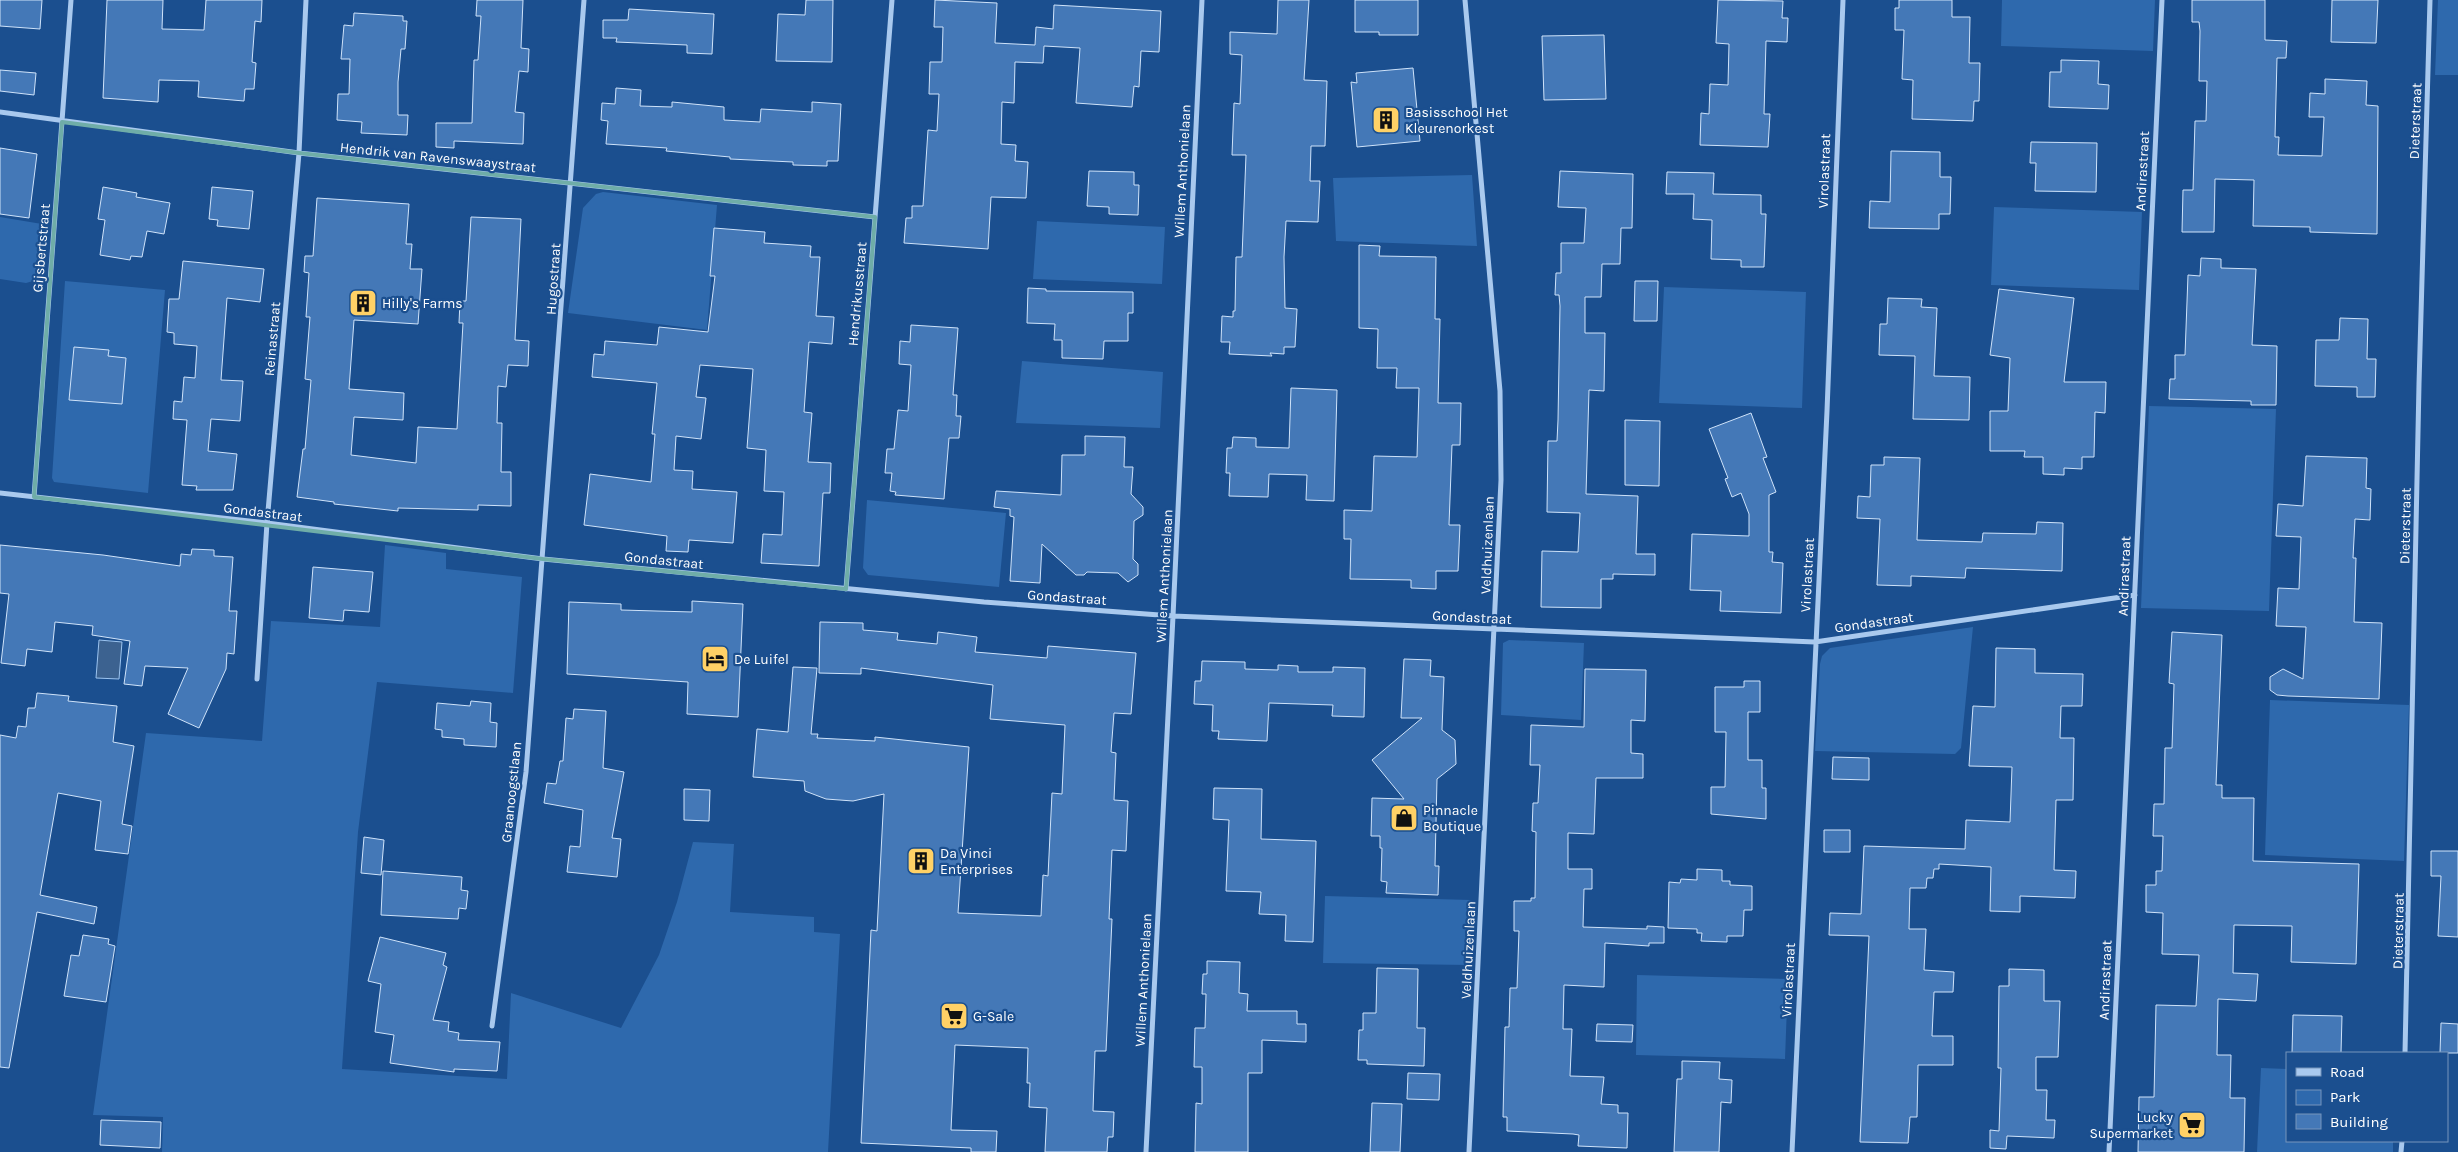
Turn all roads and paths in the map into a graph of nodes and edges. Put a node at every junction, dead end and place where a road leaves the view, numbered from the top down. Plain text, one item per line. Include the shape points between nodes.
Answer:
1 (71, 0) edge
2 (306, 0) edge
3 (584, 0) edge
4 (892, 0) edge
5 (1202, 0) edge
6 (1465, 0) edge
7 (1843, 0) edge
8 (2162, 0) edge
9 (2430, 0) edge
10 (0, 112) edge
11 (62, 122) junction
12 (299, 153) junction
13 (571, 183) junction
14 (875, 217) junction
15 (0, 493) edge
16 (34, 497) junction
17 (267, 523) junction
18 (542, 559) junction
19 (846, 589) junction
20 (2135, 595) junction
21 (1174, 616) junction
22 (1495, 630) junction
23 (1815, 642) junction
24 (257, 679) dead end
25 (492, 1026) dead end
26 (2405, 1052) edge
27 (1146, 1152) edge
28 (1470, 1152) edge
29 (1792, 1152) edge
30 (2109, 1152) edge

1 - 11 street, Gijsbertstraat
2 - 12 street, Reinastraat
3 - 13 street, Hugostraat
4 - 14 street, Hendrikusstraat
5 - 21 street, Willem Anthonielaan
6 - 22 street, Veldhuizenlaan via 1500,391 1501,480
7 - 23 street, Virolastraat
8 - 20 street, Andirastraat
9 - 26 street, Dieterstraat
10 - 11 street, Hendrik van Ravenswaaystraat
11 - 12 street, Hendrik van Ravenswaaystraat
11 - 16 street, Gijsbertstraat
12 - 13 street, Hendrik van Ravenswaaystraat
12 - 17 street, Reinastraat
13 - 14 street, Hendrik van Ravenswaaystraat
13 - 18 street, Hugostraat
14 - 19 street, Hendrikusstraat
15 - 16 street, Gondastraat
16 - 17 street, Gondastraat
17 - 18 street, Gondastraat
17 - 24 street, Reinastraat
18 - 19 street, Gondastraat
18 - 25 street, Graanoogstlaan via 526,772
19 - 21 street, Gondastraat
20 - 23 street, Gondastraat
20 - 30 street, Andirastraat
21 - 22 street, Gondastraat
21 - 27 street, Willem Anthonielaan
22 - 23 street, Gondastraat
22 - 28 street, Veldhuizenlaan
23 - 29 street, Virolastraat

